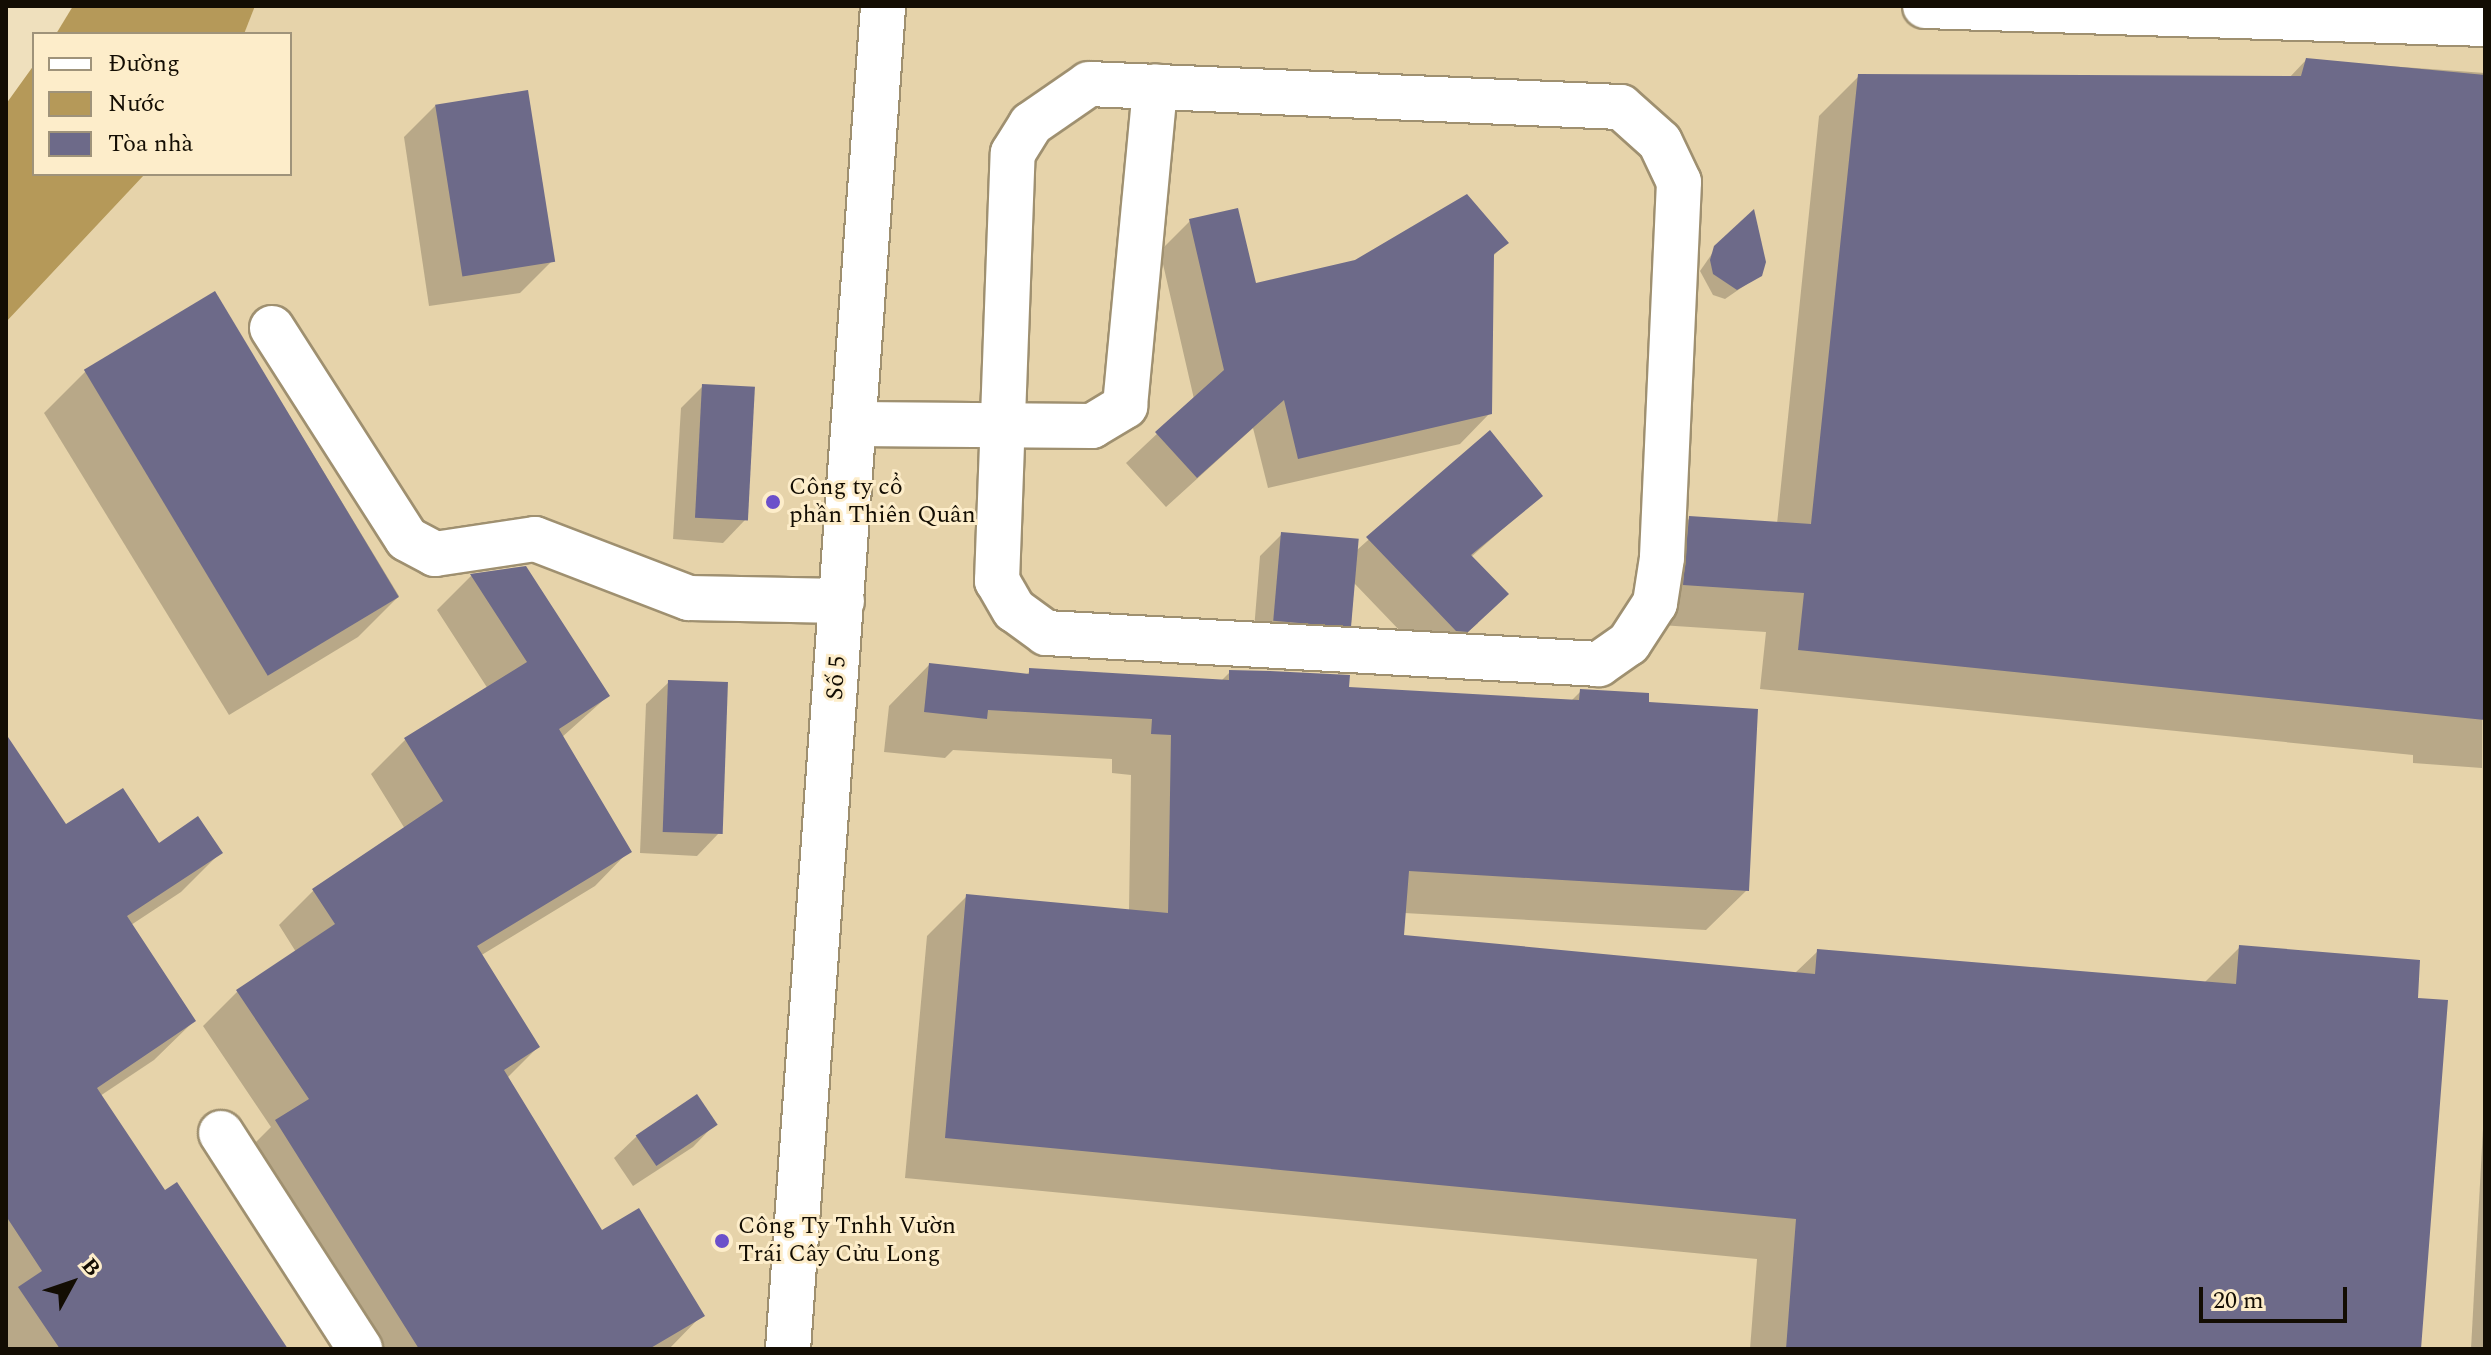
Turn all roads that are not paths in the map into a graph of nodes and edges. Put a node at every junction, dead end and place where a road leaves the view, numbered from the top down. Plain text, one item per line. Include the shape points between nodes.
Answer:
1 (883, 6) edge
2 (1925, 6) edge
3 (2485, 24) edge
4 (1155, 86) junction
5 (272, 328) dead end
6 (855, 424) junction
7 (1003, 428) junction
8 (842, 601) junction
9 (221, 1133) dead end
10 (360, 1349) edge
11 (788, 1349) edge

1 - 6 street, Số 5
2 - 3 street
4 - 7 street via 1089,84 1071,92 1031,124 1013,153
4 - 7 street via 1125,406 1092,426
4 - 7 street via 1621,107 1660,142 1679,182 1662,558 1655,603 1629,643 1599,664 1046,633 1014,610 997,581
5 - 8 street via 407,539 435,554 535,539 689,598
6 - 7 street
6 - 8 street, Số 5
8 - 11 street, Số 5
9 - 10 street

